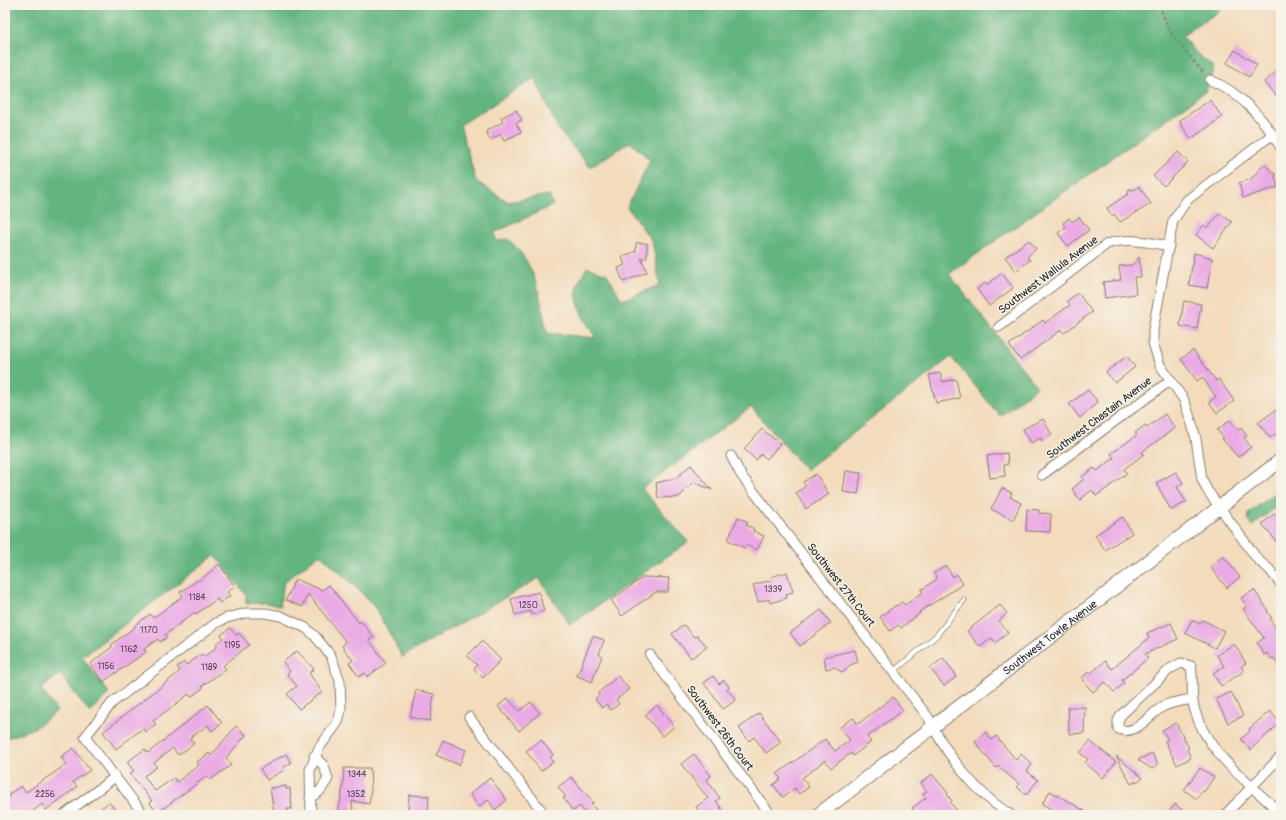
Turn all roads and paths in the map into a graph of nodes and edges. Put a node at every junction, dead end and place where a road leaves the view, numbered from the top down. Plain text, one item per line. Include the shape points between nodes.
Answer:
1 (1159, 5) edge
2 (1210, 80) joint
3 (1273, 134) junction
4 (1281, 148) edge
5 (1168, 246) junction
6 (999, 327) dead end
7 (1171, 380) junction
8 (731, 456) dead end
9 (1281, 460) edge
10 (1042, 475) dead end
11 (1219, 507) junction
12 (1281, 584) edge
13 (964, 600) dead end
14 (650, 655) dead end
15 (893, 672) junction
16 (1192, 699) junction
17 (469, 717) dead end
18 (933, 728) junction
19 (314, 756) junction
20 (1281, 756) edge
21 (115, 777) junction
22 (1252, 786) junction
23 (310, 798) junction
24 (1281, 814) edge
25 (64, 815) edge
26 (144, 815) edge
27 (311, 815) edge
28 (545, 815) edge
29 (771, 815) edge
30 (818, 815) edge
31 (1011, 815) edge
32 (1225, 815) edge

1 - 2 path via 1169,30
2 - 3 street via 1234,94
3 - 4 street
3 - 5 street via 1187,200 1173,221
5 - 6 street, Southwest Wallula Avenue via 1133,240 1117,240 1107,244
5 - 7 street via 1153,337 1160,365
7 - 10 street, Southwest Chastain Avenue
7 - 11 street via 1184,400 1192,424 1202,479
8 - 15 street, Southwest 27th Court via 740,475
9 - 11 main road, Southwest Towle Avenue
11 - 12 street via 1258,560
11 - 18 main road, Southwest Towle Avenue
13 - 15 lane via 937,635
14 - 29 street, Southwest 26th Court
15 - 18 street, Southwest 27th Court via 928,717
16 - 16 street via 1191,666 1181,663 1121,715 1118,729 1124,732 1132,731 1165,706
16 - 22 street via 1199,722 1211,744
17 - 28 street
18 - 30 main road, Southwest Towle Avenue
18 - 31 street, Southwest 27th Court via 962,770 982,793
19 - 21 street via 332,731 341,710 340,681 336,667 324,646 306,628 282,616 246,613 227,618 202,632 112,703 85,737
19 - 23 street via 310,770
19 - 23 street via 324,766 328,779 320,791
20 - 22 street
21 - 25 street
21 - 26 street
22 - 24 street
22 - 32 street
23 - 27 street

